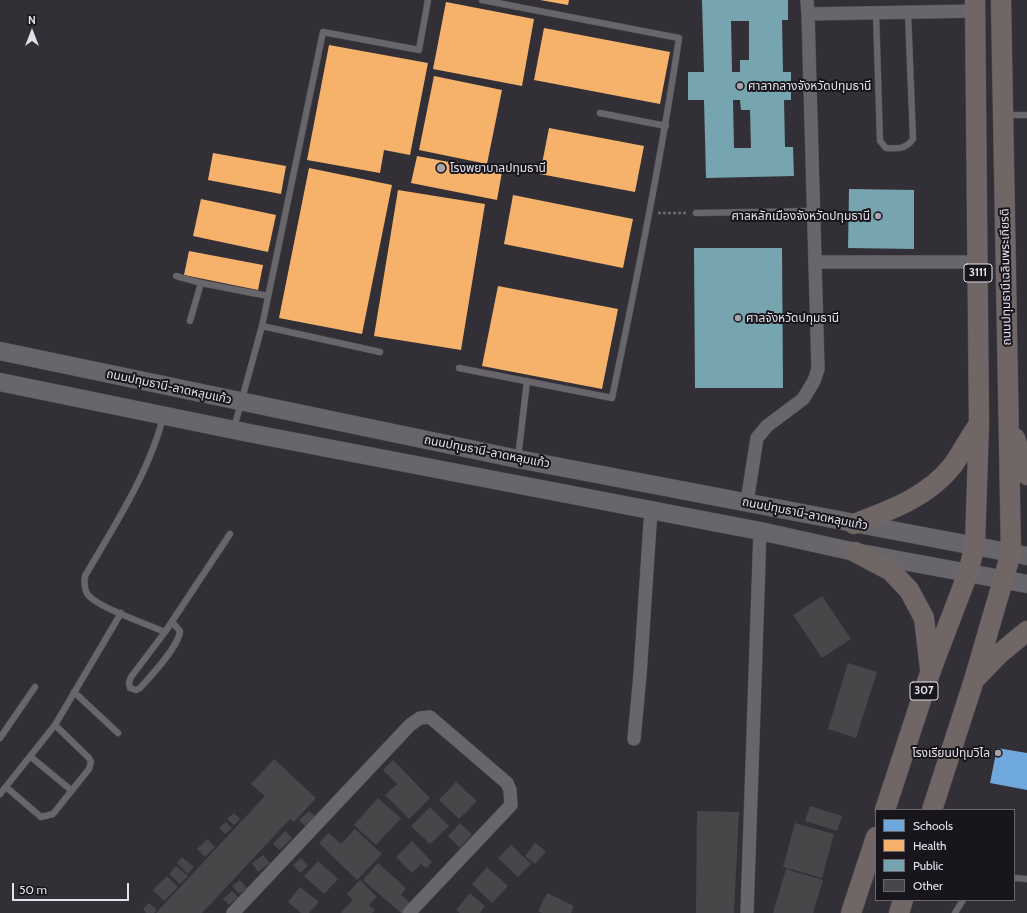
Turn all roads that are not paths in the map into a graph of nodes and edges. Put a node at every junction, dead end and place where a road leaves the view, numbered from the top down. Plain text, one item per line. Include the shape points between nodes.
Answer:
1 (428, 0) edge
2 (482, 0) edge
3 (807, 0) edge
4 (1001, 0) edge
5 (975, 6) edge
6 (908, 12) junction
7 (876, 13) junction
8 (808, 14) junction
9 (600, 113) dead end
10 (1003, 115) junction
11 (1027, 115) edge
12 (666, 126) junction
13 (813, 212) junction
14 (696, 213) road end
15 (815, 262) junction
16 (978, 262) junction
17 (176, 276) dead end
18 (201, 283) junction
19 (268, 296) junction
20 (190, 321) dead end
21 (262, 326) junction
22 (0, 351) edge
23 (380, 352) dead end
24 (459, 368) dead end
25 (527, 381) junction
26 (0, 382) edge
27 (242, 402) junction
28 (164, 416) junction
29 (1008, 418) junction
30 (979, 424) junction
31 (234, 430) junction
32 (518, 459) junction
33 (1027, 475) edge
34 (747, 502) junction
35 (651, 509) junction
36 (854, 524) junction
37 (760, 530) junction
38 (230, 534) dead end
39 (975, 545) junction
40 (855, 552) junction
41 (1019, 555) edge
42 (968, 573) junction
43 (1004, 580) junction
44 (1027, 584) edge
45 (121, 613) junction
46 (172, 622) junction
47 (165, 632) junction
48 (1027, 632) edge
49 (930, 670) junction
50 (974, 680) junction
51 (35, 687) dead end
52 (74, 692) junction
53 (55, 725) junction
54 (118, 733) dead end
55 (0, 738) edge
56 (634, 739) dead end
57 (31, 757) junction
58 (6, 787) junction
59 (72, 790) junction
60 (0, 794) edge
61 (885, 809) edge
62 (932, 809) edge
63 (875, 840) edge
64 (1015, 878) edge
65 (1027, 879) edge
66 (903, 901) edge
67 (962, 901) edge
68 (233, 913) edge
69 (409, 913) edge
70 (747, 913) edge
71 (851, 913) edge
72 (899, 913) edge
73 (955, 913) edge

1 - 19 lane via 419,50 323,32
2 - 12 lane via 679,38
3 - 8 street
4 - 10 main road, ถนนปทุมธานีเฉลิมพระเกียรติ / 3111
5 - 6 street
5 - 16 main road, 3111
6 - 7 street
6 - 7 lane via 913,138 909,146 898,149 886,148 880,141
7 - 8 street
8 - 13 street
9 - 12 lane
10 - 11 lane
10 - 29 main road, ถนนปทุมธานีเฉลิมพระเกียรติ / 3111
12 - 25 lane via 612,398
13 - 14 lane
13 - 15 street
15 - 16 street
15 - 34 street via 818,369 803,399 767,426 757,438
16 - 30 main road, 3111
17 - 18 lane
18 - 19 lane
18 - 20 lane
19 - 21 lane
21 - 23 lane
21 - 27 lane
22 - 27 main road, ถนนปทุมธานี-ลาดหลุมแก้ว
24 - 25 lane
25 - 32 lane
26 - 28 main road, ถนนปทุมธานี-ลาดหลุมแก้ว
27 - 31 lane
27 - 32 main road, ถนนปทุมธานี-ลาดหลุมแก้ว
28 - 31 main road, ถนนปทุมธานี-ลาดหลุมแก้ว
28 - 45 lane via 158,440 146,466 85,576 84,587 88,596
29 - 33 main road
29 - 41 main road, ถนนปทุมธานีเฉลิมพระเกียรติ / 3111
30 - 36 main road via 953,465 922,494 901,506
30 - 39 main road, 3111
31 - 35 main road, ถนนปทุมธานี-ลาดหลุมแก้ว
32 - 34 main road, ถนนปทุมธานี-ลาดหลุมแก้ว
34 - 36 main road, ถนนปทุมธานี-ลาดหลุมแก้ว
35 - 37 main road, ถนนปทุมธานี-ลาดหลุมแก้ว
35 - 56 street
36 - 39 main road, ถนนปทุมธานี-ลาดหลุมแก้ว
37 - 40 main road, ถนนปทุมธานี-ลาดหลุมแก้ว
37 - 70 street
38 - 46 lane
39 - 41 main road, ถนนปทุมธานี-ลาดหลุมแก้ว
39 - 42 main road
40 - 42 main road, ถนนปทุมธานี-ลาดหลุมแก้ว
40 - 49 main road via 891,571 909,590 924,618
41 - 43 main road, ถนนปทุมธานีเฉลิมพระเกียรติ
42 - 43 main road, ถนนปทุมธานี-ลาดหลุมแก้ว
42 - 49 main road, 307
43 - 44 main road, ถนนปทุมธานี-ลาดหลุมแก้ว
43 - 50 main road, ถนนปทุมธานีเฉลิมพระเกียรติ
45 - 47 lane
45 - 52 lane
46 - 47 lane
46 - 47 lane via 180,631 173,647 140,688 130,688 128,683 131,677
48 - 50 main road via 998,655
49 - 61 main road, 307
50 - 62 main road, ถนนปทุมธานีเฉลิมพระเกียรติ
51 - 55 lane
52 - 53 lane
52 - 54 lane
53 - 57 lane
53 - 59 lane via 91,762 89,769
57 - 58 lane
57 - 59 lane
58 - 59 lane via 44,818 52,814
58 - 60 lane
63 - 71 main road
64 - 65 lane
66 - 72 main road
67 - 73 lane
68 - 69 street via 410,725 420,718 430,717 507,783 511,805

